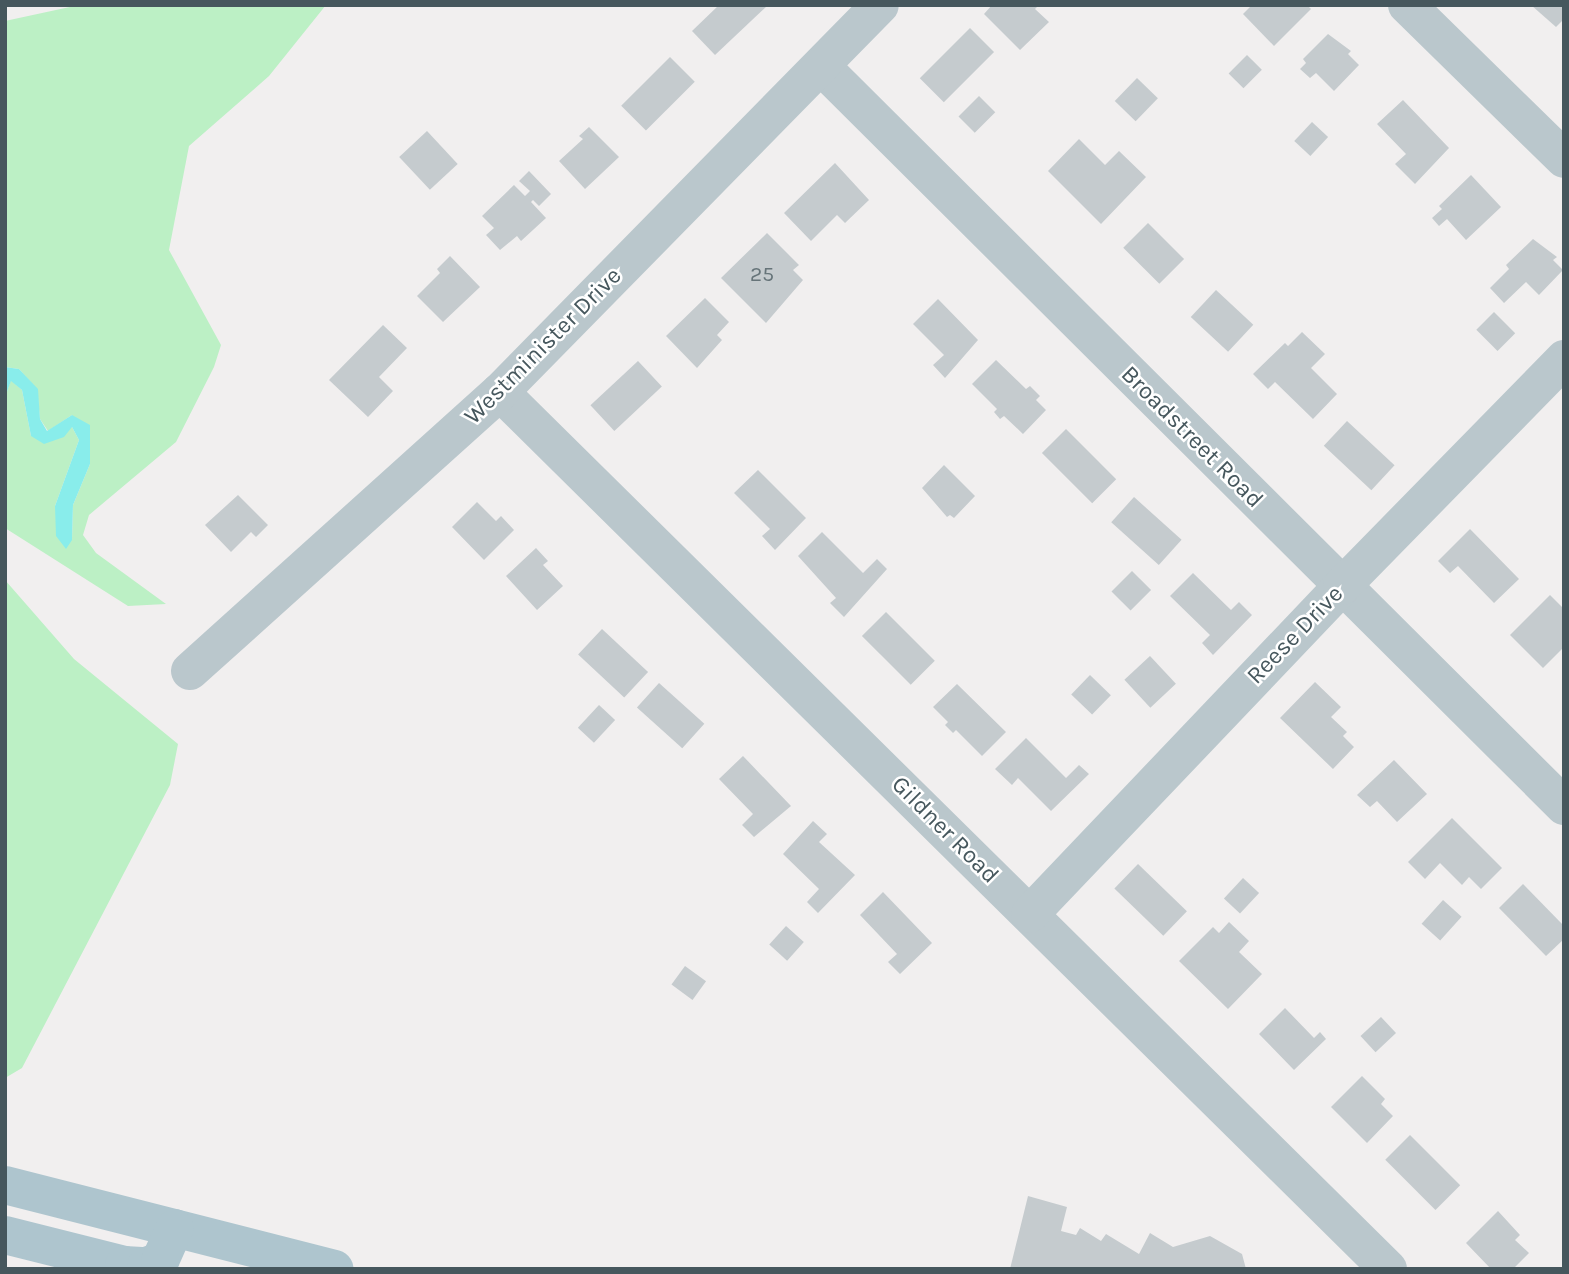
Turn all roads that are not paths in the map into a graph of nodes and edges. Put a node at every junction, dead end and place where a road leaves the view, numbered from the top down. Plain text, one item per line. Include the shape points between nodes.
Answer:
1 (880, 5) edge
2 (1407, 5) edge
3 (821, 66) junction
4 (1564, 159) edge
5 (1564, 359) edge
6 (500, 392) junction
7 (1342, 586) junction
8 (190, 671) dead end
9 (1564, 806) edge
10 (1030, 914) junction
11 (5, 1185) edge
12 (175, 1228) junction
13 (5, 1235) edge
14 (334, 1269) edge
15 (1388, 1269) edge

1 - 3 street, Westminister Drive
2 - 4 street
3 - 6 street, Westminister Drive
3 - 7 street, Broadstreet Road
5 - 7 street, Reese Drive
6 - 8 street, Westminister Drive
6 - 10 street, Gildner Road
7 - 9 street, Broadstreet Road
7 - 10 street, Reese Drive
10 - 15 street, Gildner Road
11 - 12 main road
12 - 13 main road via 160,1261 146,1266 124,1265
12 - 14 main road

